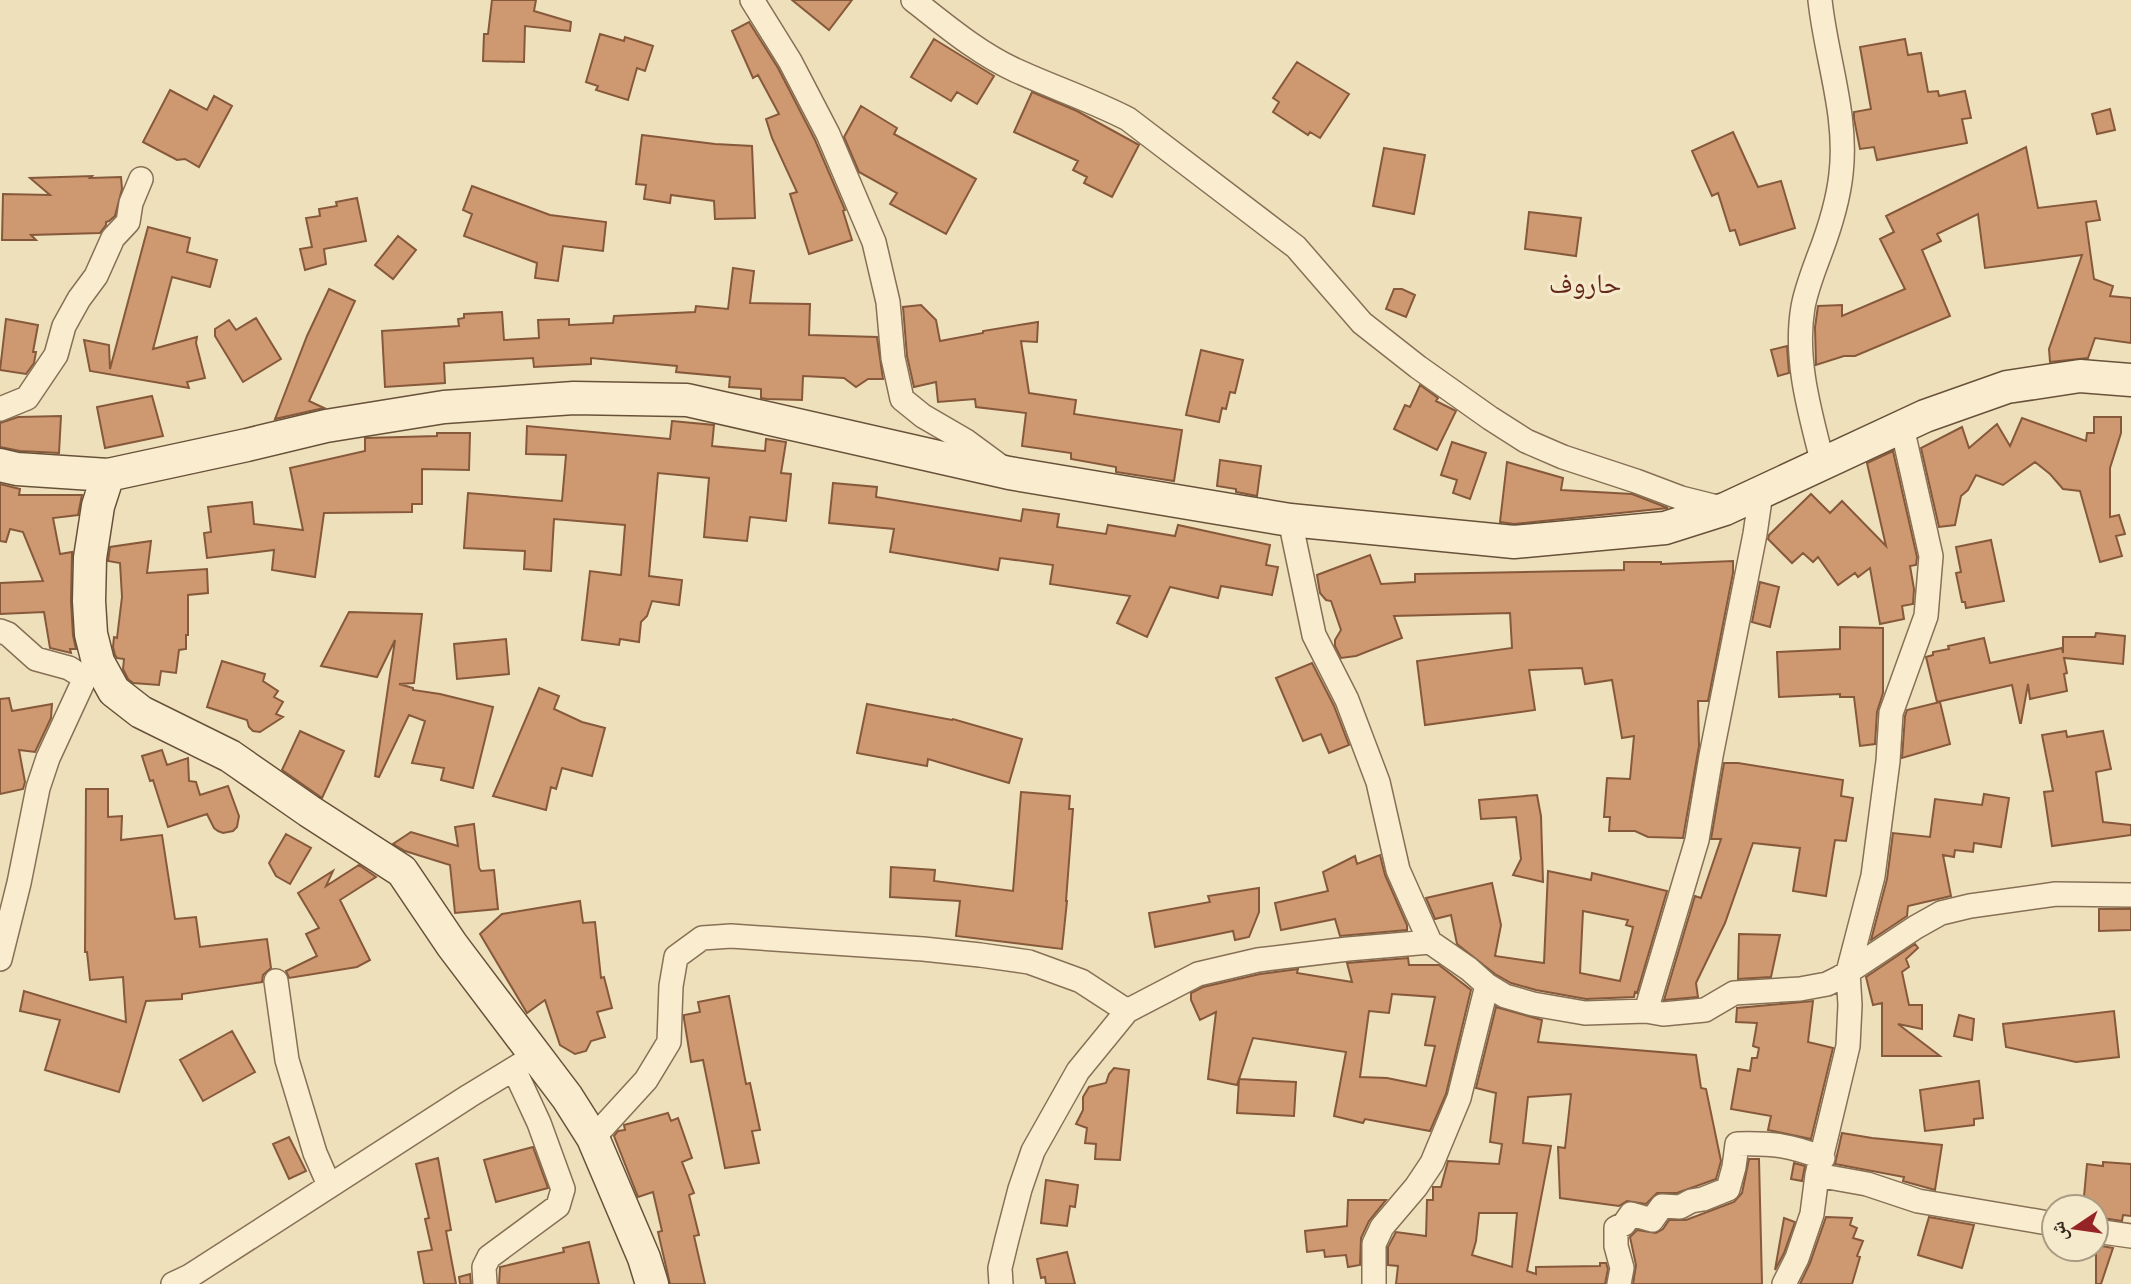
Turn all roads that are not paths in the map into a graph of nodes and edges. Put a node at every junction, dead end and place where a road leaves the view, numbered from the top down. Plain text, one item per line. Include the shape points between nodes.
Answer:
1 (752, 0) edge
2 (913, 0) edge
3 (1820, 0) edge
4 (141, 179) dead end
5 (2131, 380) edge
6 (0, 409) edge
7 (1902, 427) junction
8 (1823, 464) junction
9 (0, 466) edge
10 (1009, 473) junction
11 (107, 475) junction
12 (1761, 493) junction
13 (1725, 509) junction
14 (1290, 520) junction
15 (0, 631) edge
16 (92, 670) junction
17 (2131, 895) edge
18 (1430, 942) junction
19 (0, 958) edge
20 (1848, 972) junction
21 (276, 981) dead end
22 (1487, 985) junction
23 (1127, 1011) junction
24 (1646, 1012) junction
25 (525, 1062) junction
26 (593, 1138) junction
27 (1820, 1166) junction
28 (329, 1185) junction
29 (2040, 1222) edge
30 (2110, 1233) edge
31 (2131, 1236) edge
32 (216, 1258) junction
33 (173, 1284) edge
34 (209, 1284) edge
35 (485, 1284) edge
36 (652, 1284) edge
37 (1000, 1284) edge
38 (1374, 1284) edge
39 (1619, 1284) edge
40 (1784, 1284) edge

1 - 10 street via 828,134 874,242 902,399
2 - 13 street via 1012,69 1128,119 1296,247 1362,323 1526,441 1681,498
3 - 8 street via 1838,99 1841,173 1834,211 1803,305 1800,342 1808,407
4 - 6 street via 128,222 113,238 96,276 64,326 50,366 27,398
5 - 7 street via 2080,376 2007,387
7 - 8 street
7 - 20 street via 1931,556 1926,616 1891,713 1873,876
8 - 12 street
9 - 11 street
10 - 11 street via 687,400 575,398 444,407 326,426
10 - 14 street
11 - 16 street via 97,506 90,558
12 - 13 street
12 - 24 street via 1697,840
13 - 14 street via 1665,528 1514,542
14 - 18 street via 1314,635 1347,700 1378,782 1398,870
15 - 16 street via 36,659
16 - 19 street via 38,788
16 - 25 street via 141,712 230,756 402,871
17 - 20 street via 2056,894 1941,913
18 - 22 street
18 - 23 street via 1246,963 1198,974
20 - 24 street via 1827,984 1800,989 1734,993 1705,1010
20 - 27 street via 1848,1046
21 - 28 street via 287,1060
22 - 24 street via 1505,996 1585,1013
22 - 38 street via 1459,1098 1432,1163 1374,1244
23 - 26 street via 1081,981 1030,962 923,949 731,936 702,939 677,957 669,1042 646,1080
23 - 37 street via 1078,1071 1034,1151 1007,1239
25 - 26 street via 567,1097
25 - 28 street
25 - 35 street via 539,1123 563,1189 558,1206 489,1257
26 - 36 street
27 - 29 street via 1918,1201
27 - 39 street via 1797,1147 1737,1144 1728,1189 1680,1207 1662,1206 1652,1220 1631,1214 1616,1228 1622,1268
27 - 40 street via 1812,1214
28 - 32 street
30 - 31 street
32 - 33 street
32 - 34 street

